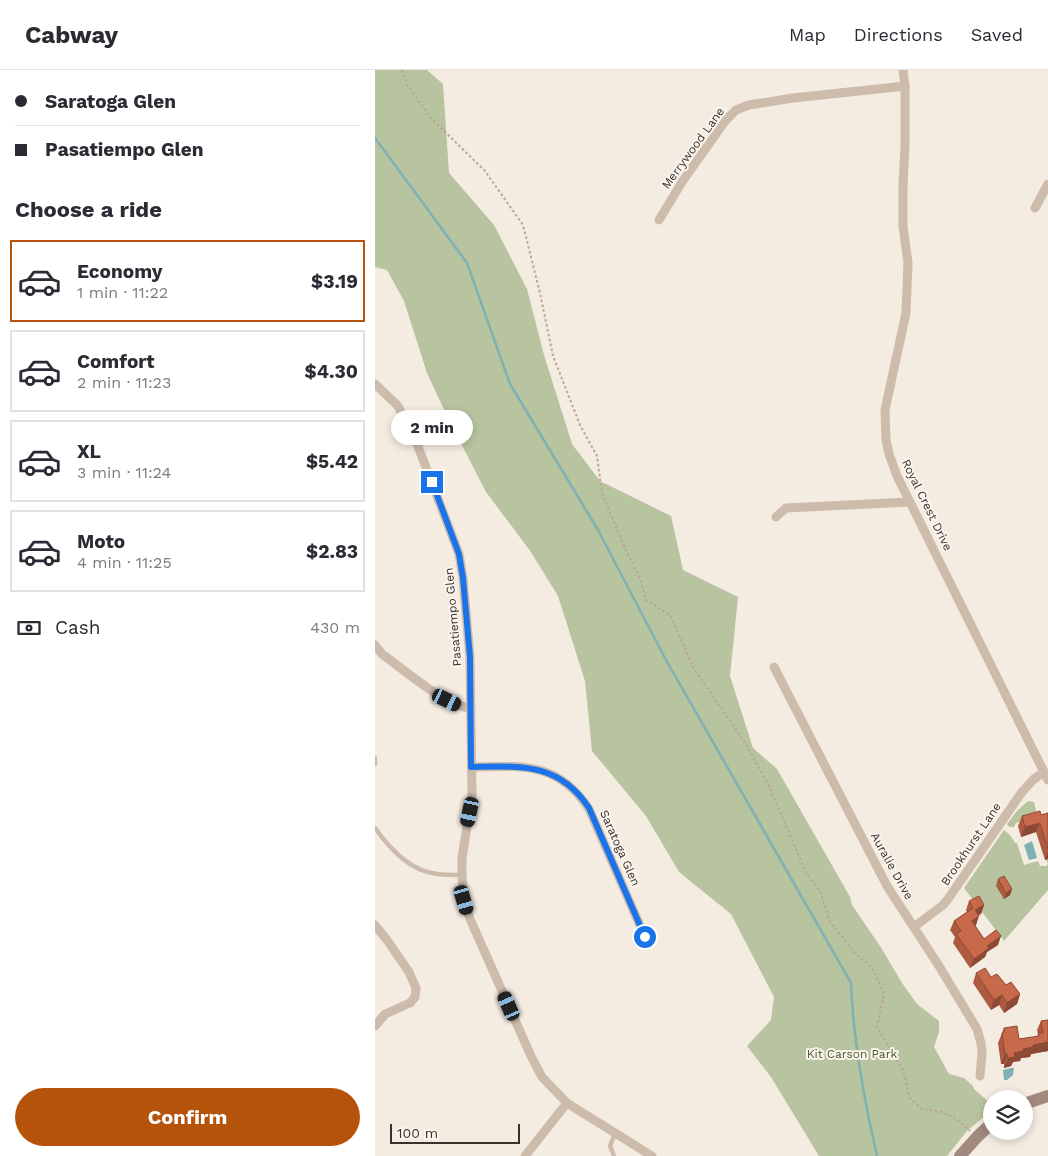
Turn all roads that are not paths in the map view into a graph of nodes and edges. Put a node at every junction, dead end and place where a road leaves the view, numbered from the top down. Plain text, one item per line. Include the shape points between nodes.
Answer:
1 (903, 70) edge
2 (905, 86) junction
3 (1048, 184) edge
4 (1035, 208) dead end
5 (659, 220) dead end
6 (375, 384) edge
7 (910, 502) junction
8 (776, 517) dead end
9 (375, 645) edge
10 (775, 667) dead end
11 (471, 709) junction
12 (375, 758) edge
13 (375, 764) edge
14 (471, 767) junction
15 (1046, 776) edge
16 (375, 828) edge
17 (461, 875) junction
18 (375, 925) edge
19 (914, 927) junction
20 (645, 937) dead end
21 (375, 1026) edge
22 (980, 1076) dead end
23 (1048, 1096) edge
24 (1033, 1101) edge
25 (567, 1103) junction
26 (983, 1131) edge
27 (615, 1133) junction
28 (525, 1156) edge
29 (614, 1156) edge
30 (652, 1156) edge
31 (960, 1156) edge

1 - 2 street, Royal Crest Drive
2 - 5 street, Merrywood Lane via 793,98 736,110 682,182
2 - 7 street, Royal Crest Drive via 903,226 908,263 906,313 885,410 889,454
3 - 4 street
6 - 11 street, Pasatiempo Glen via 397,405 411,428 459,554
7 - 8 street via 786,508
7 - 15 street, Royal Crest Drive
9 - 11 street via 382,654 447,700
10 - 19 street, Auralie Drive via 887,886
11 - 14 street, Pasatiempo Glen
12 - 13 lane
14 - 17 street, Pasatiempo Glen via 472,795
14 - 20 street, Saratoga Glen via 520,766 564,780 589,808
15 - 19 street, Brookhurst Lane via 1034,779 1021,792 948,899
16 - 17 lane via 387,846 416,868 437,874
17 - 25 street, Pasatiempo Glen via 470,919 531,1056 542,1077
18 - 21 street via 409,972 416,988 410,1003 385,1014
19 - 22 street, Auralie Drive via 977,1029 983,1053
23 - 24 street
25 - 27 street, Pasatiempo Glen
25 - 28 street
26 - 31 street
27 - 29 lane via 610,1146
27 - 30 street, Pasatiempo Glen

